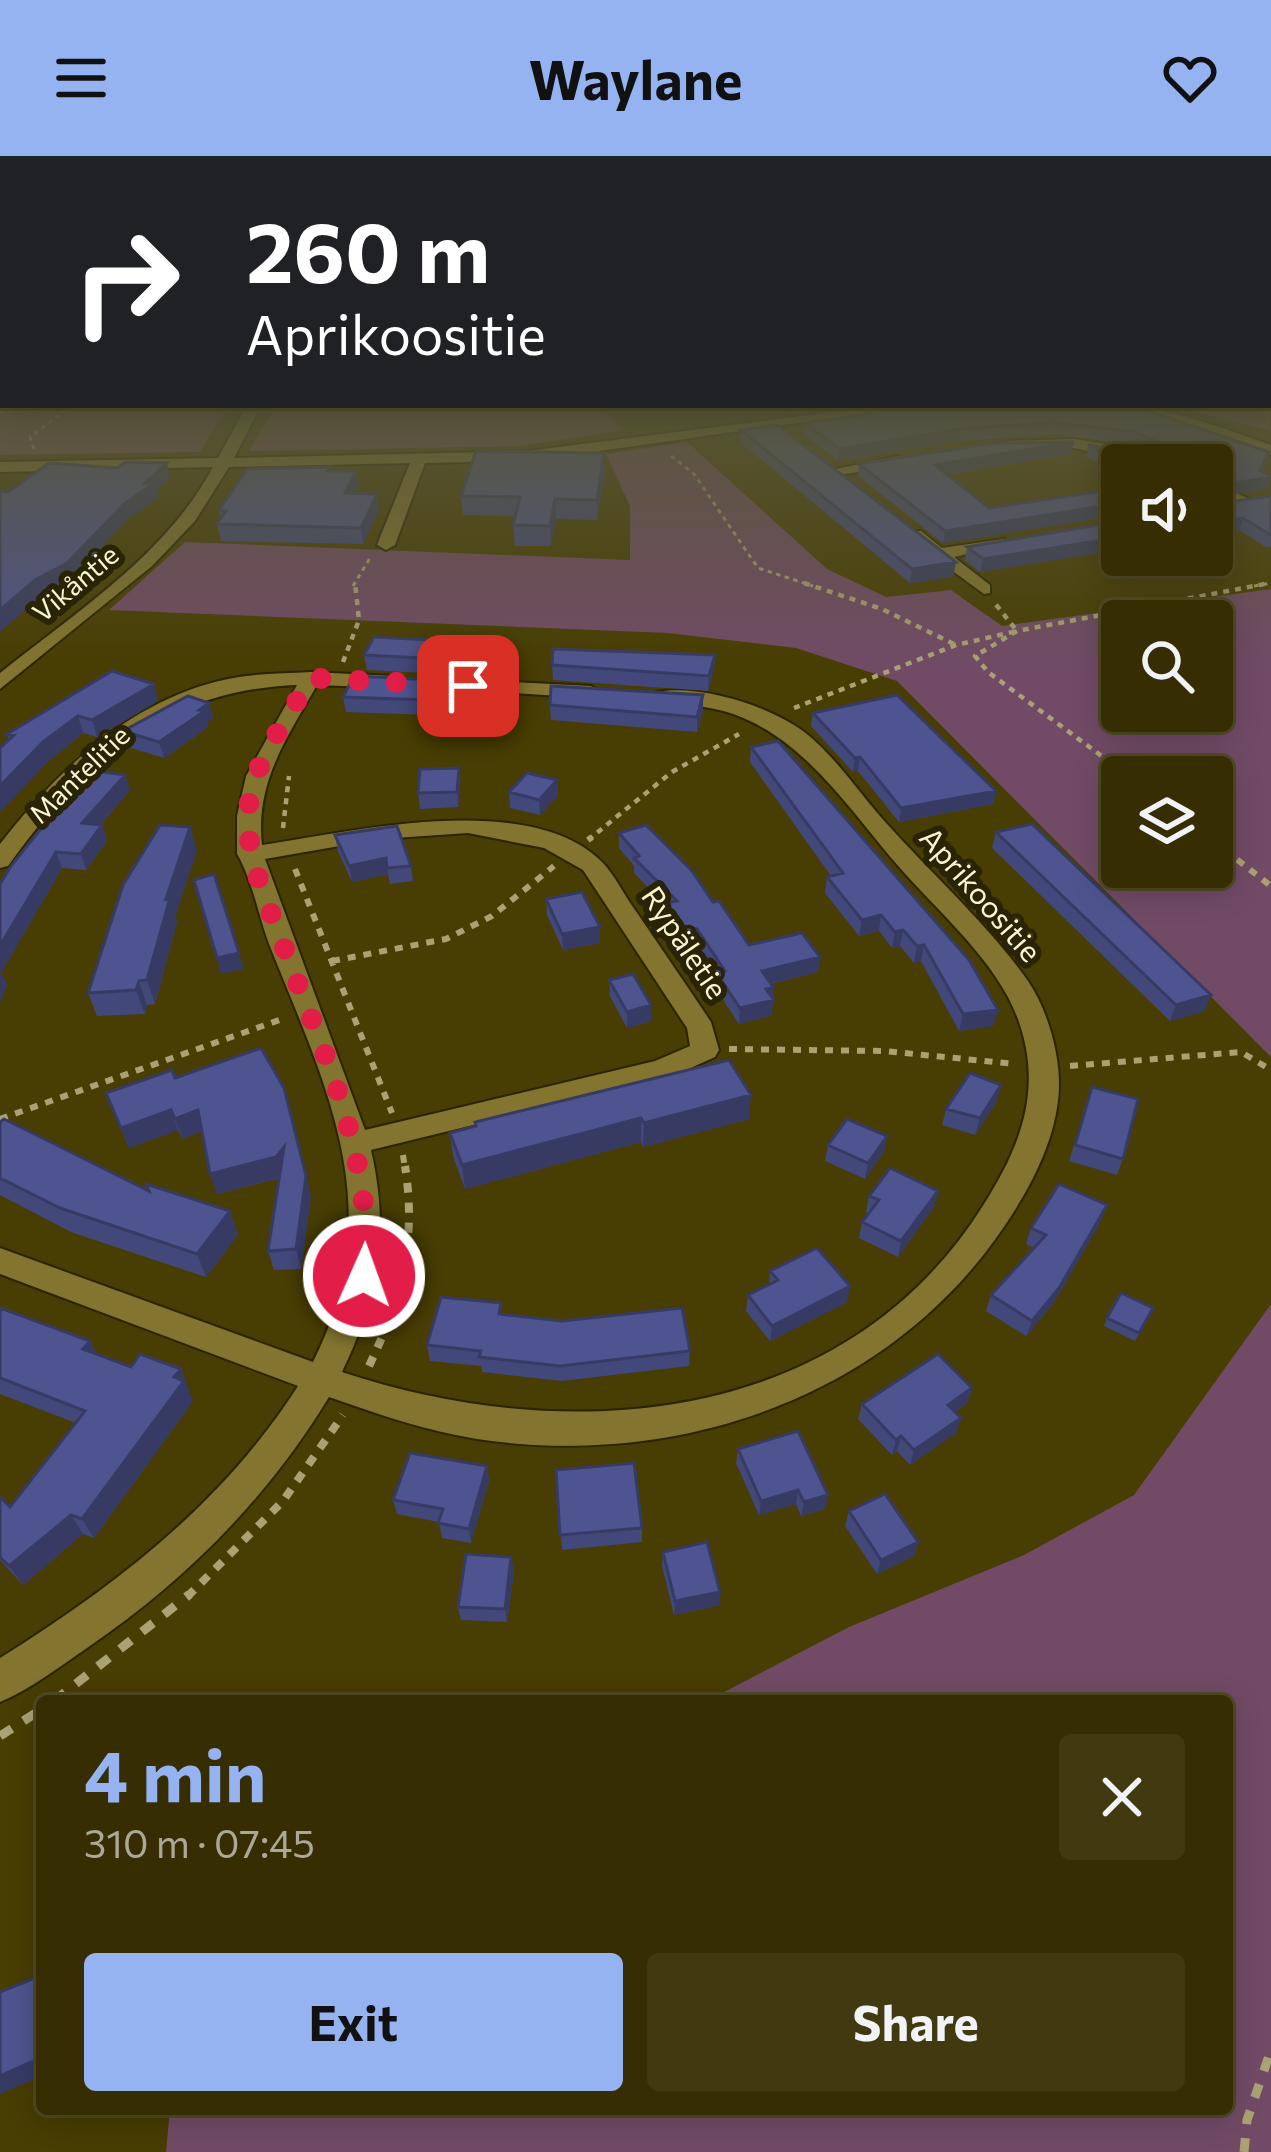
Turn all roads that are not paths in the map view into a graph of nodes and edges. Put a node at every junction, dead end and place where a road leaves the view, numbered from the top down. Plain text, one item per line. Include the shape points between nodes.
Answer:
1 (210, 483) edge
2 (410, 483) edge
3 (1233, 497) edge
4 (1271, 498) edge
5 (1246, 503) junction
6 (1233, 505) edge
7 (904, 526) edge
8 (1027, 539) edge
9 (386, 545) road end
10 (939, 554) junction
11 (984, 589) road end
12 (323, 679) junction
13 (0, 683) edge
14 (249, 854) junction
15 (0, 861) edge
16 (352, 1144) junction
17 (0, 1261) edge
18 (321, 1379) junction
19 (0, 1681) edge

1 - 13 street, Vikåntie via 164,544
2 - 9 street
3 - 5 street
4 - 5 street
5 - 6 street
7 - 10 street
8 - 10 street
10 - 11 street
12 - 14 street via 251,793
12 - 15 street, Mantelitie via 214,686 137,720 47,802
12 - 18 street, Aprikoositie via 631,694 732,705 767,718 797,737 1017,985 1048,1067 1041,1125 958,1272 922,1309 823,1375 644,1425 508,1427 411,1409
14 - 16 street
14 - 16 street, Rypäletie via 454,825 518,830 592,865 701,1028 705,1050 663,1069
16 - 18 street via 364,1184 364,1276
17 - 18 street
18 - 19 street via 238,1492 168,1563

